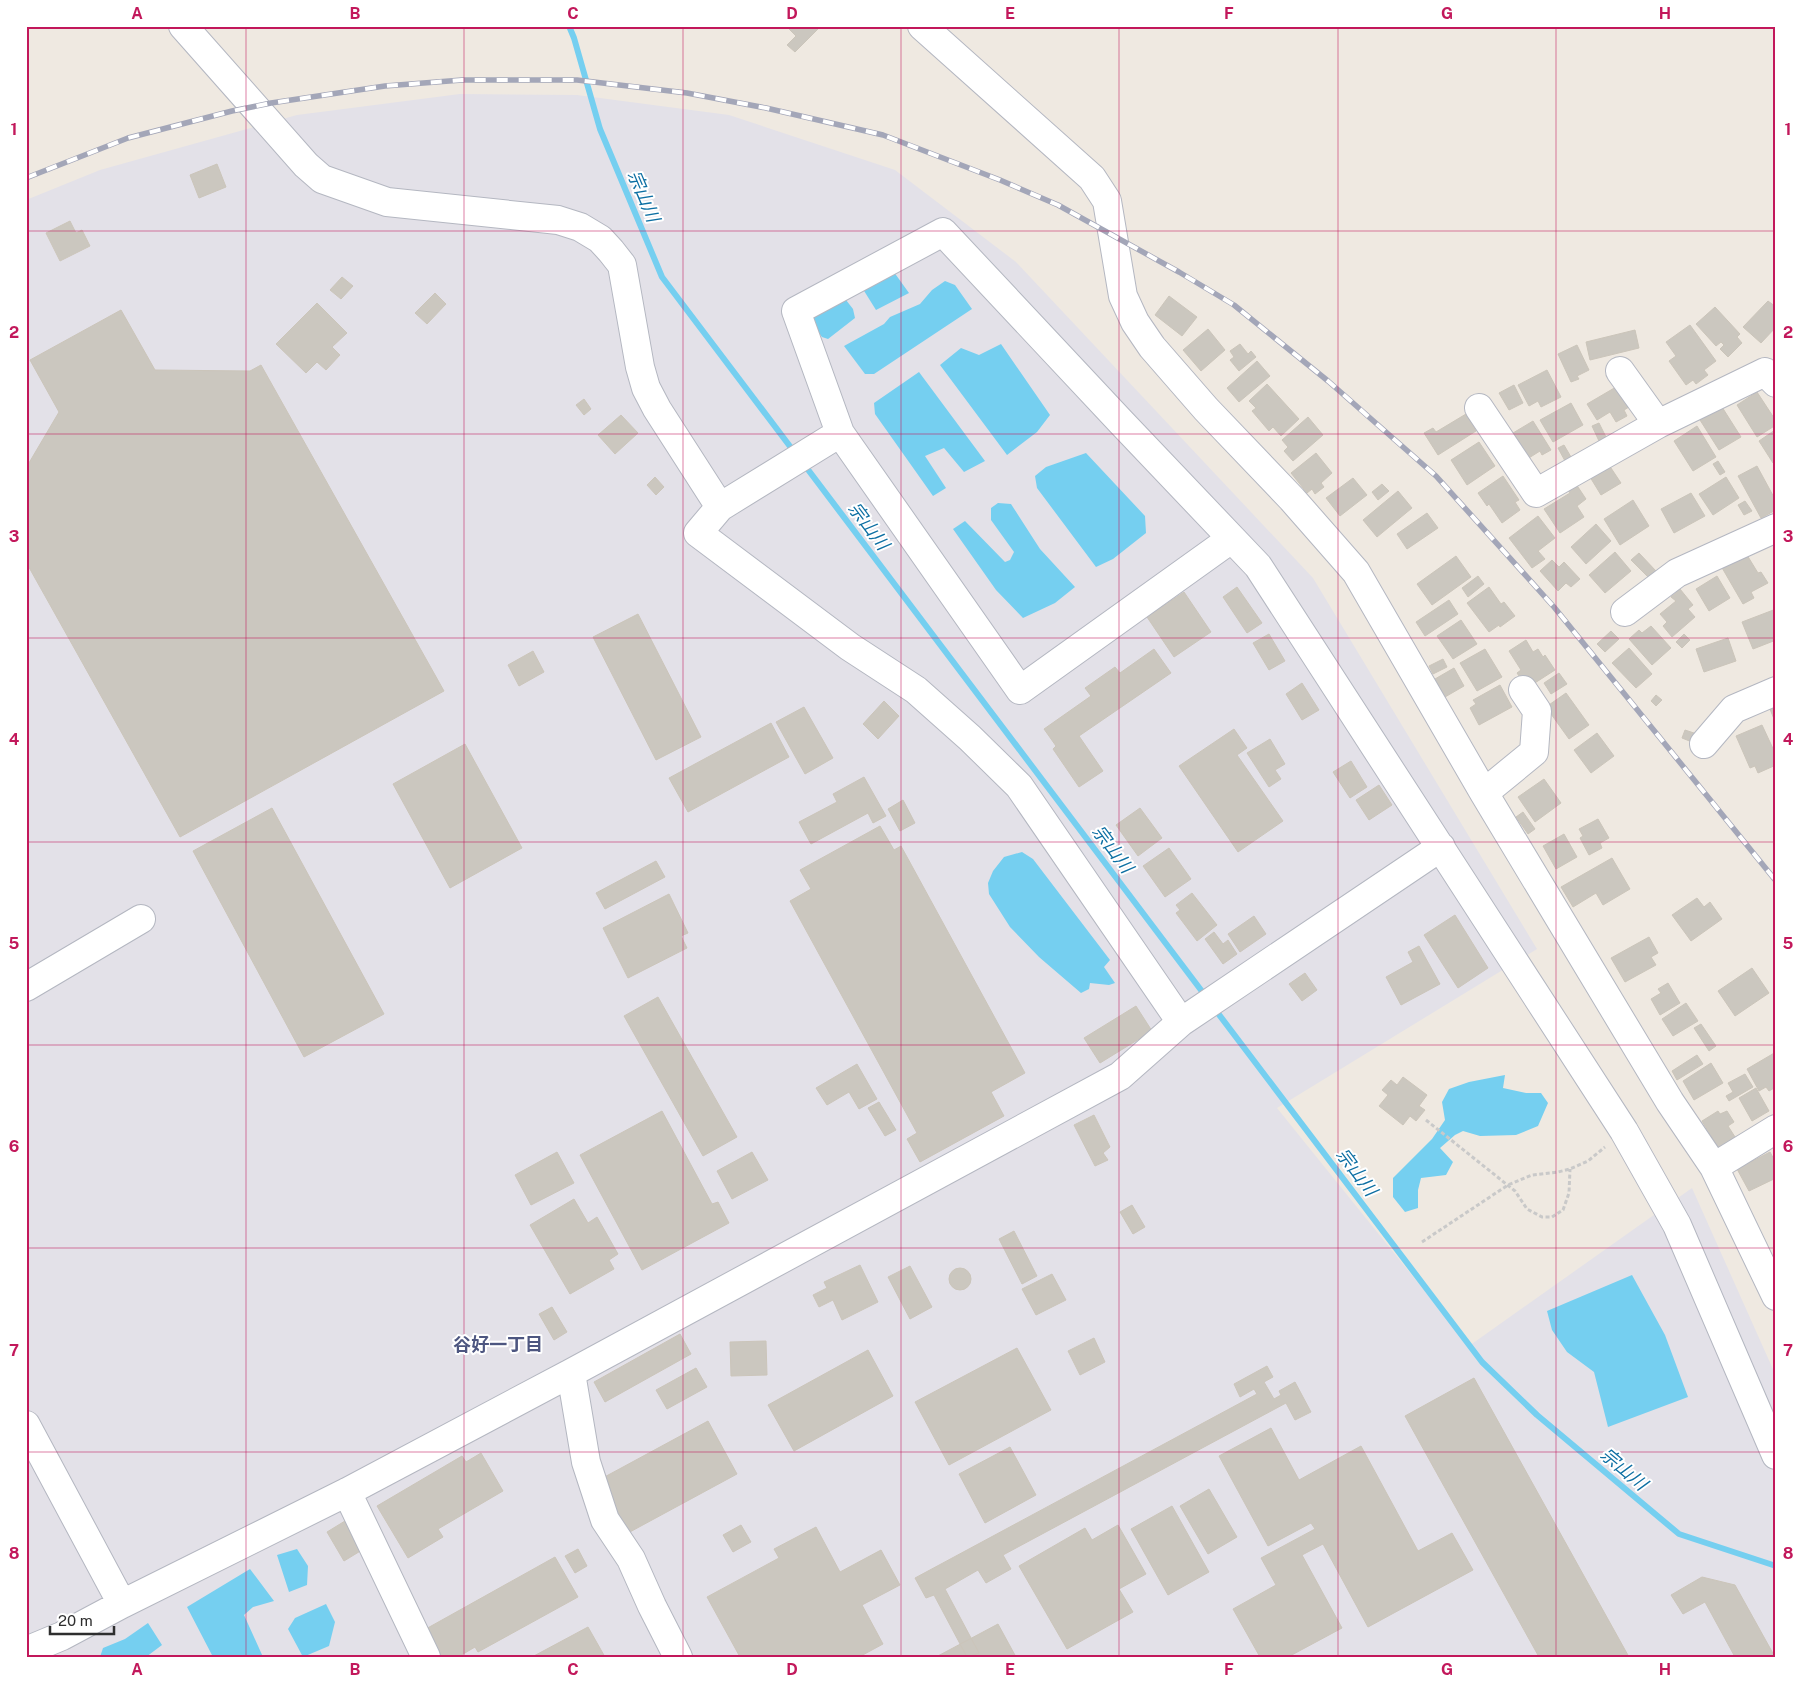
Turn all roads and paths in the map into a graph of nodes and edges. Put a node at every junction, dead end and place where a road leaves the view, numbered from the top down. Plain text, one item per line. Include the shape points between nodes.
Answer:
1 (183, 26) edge
2 (922, 26) edge
3 (1620, 370) dead end
4 (1776, 383) edge
5 (1479, 408) dead end
6 (1658, 424) junction
7 (840, 434) junction
8 (720, 507) junction
9 (1776, 528) edge
10 (1232, 538) junction
11 (1625, 612) dead end
12 (1523, 690) dead end
13 (1776, 691) edge
14 (1704, 744) dead end
15 (1484, 793) junction
16 (1441, 847) junction
17 (142, 919) dead end
18 (26, 987) edge
19 (1200, 1010) junction
20 (1426, 1120) dead end
21 (1776, 1130) edge
22 (1624, 1131) junction
23 (1714, 1167) junction
24 (1570, 1169) junction
25 (1508, 1185) junction
26 (1422, 1242) dead end
27 (1769, 1260) edge
28 (1776, 1296) edge
29 (571, 1374) junction
30 (26, 1425) edge
31 (1776, 1455) edge
32 (347, 1492) junction
33 (122, 1604) junction
34 (68, 1646) edge
35 (26, 1651) edge
36 (426, 1657) edge
37 (678, 1657) edge

1 - 8 street via 322,179 387,202 558,220 600,239 622,265 646,388
2 - 15 street via 1092,178 1107,201 1123,296 1135,322 1152,347 1206,409 1356,572
3 - 6 street
4 - 6 street via 1765,372
5 - 6 street via 1536,493
7 - 8 street
7 - 10 street via 1020,690
7 - 10 street via 796,311 944,232
8 - 19 street via 698,533 850,647 916,690 970,738 1020,786
9 - 11 street via 1677,573
10 - 16 street via 1258,566
12 - 15 street via 1537,711 1534,752
13 - 14 street via 1734,709
15 - 23 street via 1670,1102
16 - 19 street
16 - 22 street
17 - 18 street
19 - 29 street via 1120,1076
20 - 25 path
21 - 23 street
22 - 24 path via 1588,1161
22 - 31 street via 1677,1225
23 - 27 street
24 - 25 path via 1532,1175
24 - 25 path via 1569,1193 1563,1210 1552,1217 1542,1217 1527,1209
25 - 26 path
27 - 28 street
29 - 32 street
29 - 37 street via 586,1462 604,1520 631,1559
30 - 33 street
32 - 33 street
32 - 36 street
33 - 34 street
34 - 35 street

